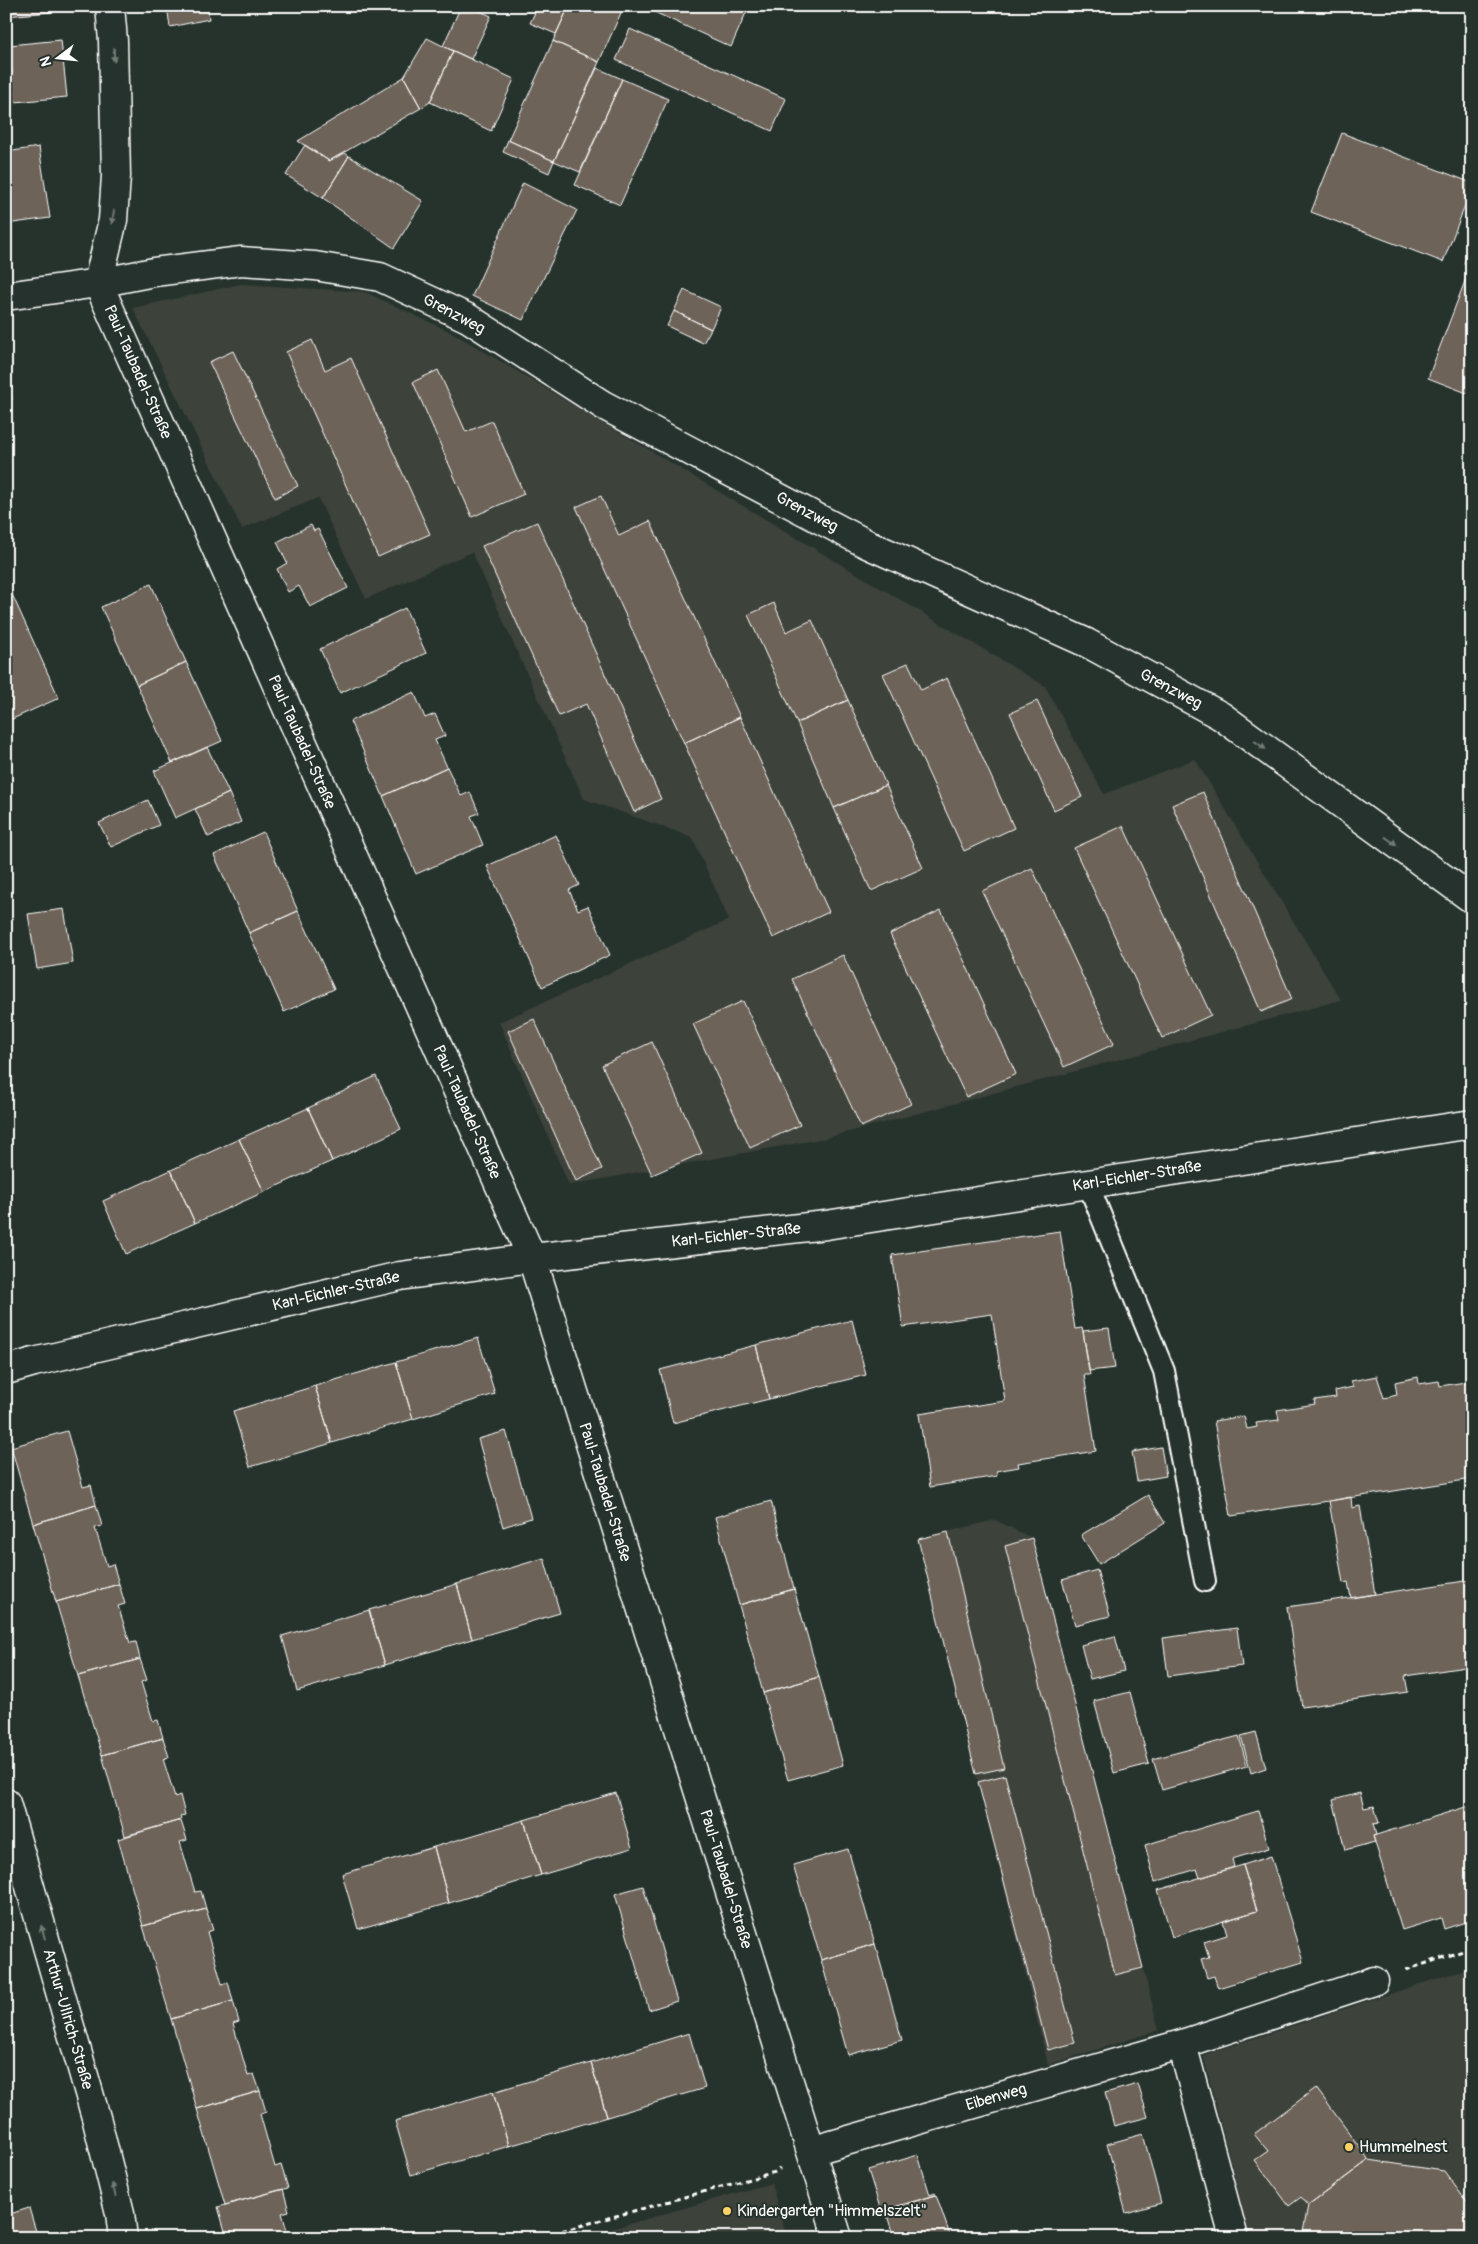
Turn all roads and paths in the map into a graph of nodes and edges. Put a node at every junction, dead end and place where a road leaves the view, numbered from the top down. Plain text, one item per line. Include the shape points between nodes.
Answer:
1 (110, 6) edge
2 (98, 283) junction
3 (6, 296) edge
4 (1472, 899) edge
5 (1472, 1124) edge
6 (1088, 1184) junction
7 (532, 1258) junction
8 (6, 1370) edge
9 (1205, 1581) dead end
10 (6, 1803) edge
11 (1472, 1948) edge
12 (1374, 1981) joint
13 (1182, 2044) junction
14 (811, 2151) junction
15 (123, 2238) edge
16 (536, 2238) edge
17 (838, 2238) edge
18 (1234, 2238) edge

1 -> 2 street via 114,41 116,176 113,220
2 - 3 street, Grenzweg
2 -> 4 street, Grenzweg via 241,261 315,266 380,277 468,318 603,405 858,540 1087,643 1221,716
2 - 7 street, Paul-Taubadel-Straße
5 - 6 street, Karl-Eichler-Straße
6 - 7 street, Karl-Eichler-Straße via 826,1225
6 - 9 lane via 1164,1371
7 - 8 street, Karl-Eichler-Straße via 400,1276
7 - 14 street, Paul-Taubadel-Straße
15 -> 10 street, Arthur-Ullrich-Straße via 97,2121
11 - 12 path
12 - 13 street, Eibenweg
13 - 14 street, Eibenweg
13 - 18 street
14 - 16 path via 775,2172
14 - 17 street, Paul-Taubadel-Straße

